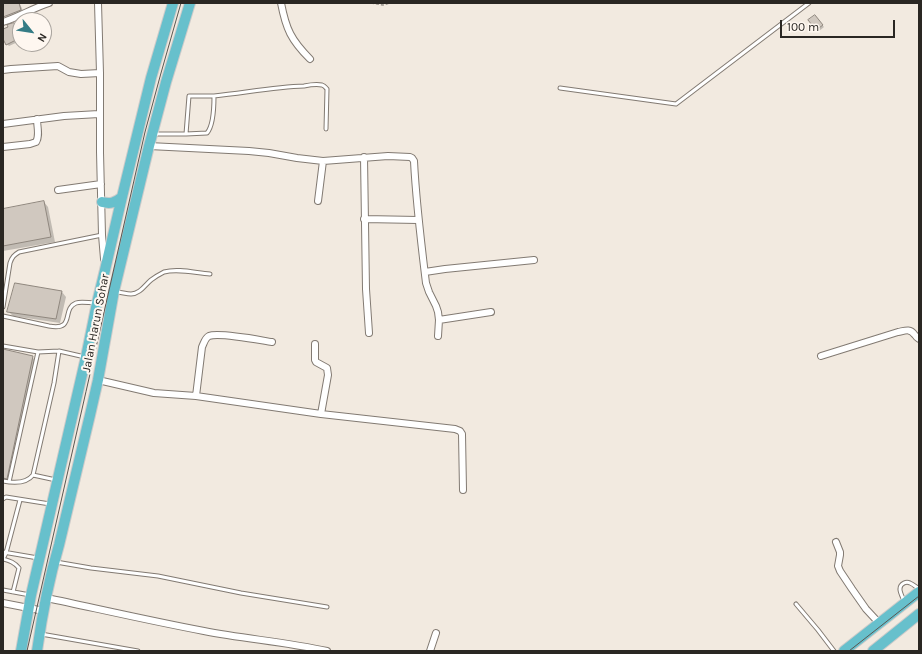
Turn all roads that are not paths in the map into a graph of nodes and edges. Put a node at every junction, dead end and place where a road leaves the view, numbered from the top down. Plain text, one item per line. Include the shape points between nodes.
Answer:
1 (50, 3) edge
2 (98, 3) edge
3 (173, 3) edge
4 (190, 3) edge
5 (282, 3) edge
6 (809, 3) edge
7 (3, 22) edge
8 (310, 59) dead end
9 (3, 70) edge
10 (100, 73) junction
11 (560, 88) dead end
12 (214, 96) junction
13 (99, 114) junction
14 (36, 119) junction
15 (3, 124) edge
16 (326, 129) dead end
17 (152, 134) junction
18 (186, 134) junction
19 (3, 146) edge
20 (149, 146) junction
21 (364, 157) junction
22 (323, 161) junction
23 (101, 184) junction
24 (58, 190) dead end
25 (122, 197) junction
26 (318, 201) dead end
27 (102, 202) junction
28 (364, 219) junction
29 (418, 220) junction
30 (102, 235) junction
31 (534, 260) dead end
32 (105, 270) junction
33 (425, 272) junction
34 (3, 274) edge
35 (210, 274) dead end
36 (8, 275) junction
37 (114, 291) junction
38 (4, 294) edge
39 (97, 303) junction
40 (3, 307) edge
41 (491, 312) dead end
42 (3, 316) edge
43 (439, 320) junction
44 (369, 333) dead end
45 (438, 336) dead end
46 (919, 339) edge
47 (272, 342) dead end
48 (315, 344) dead end
49 (3, 346) edge
50 (58, 351) junction
51 (38, 352) junction
52 (821, 356) dead end
53 (86, 357) junction
54 (98, 380) junction
55 (196, 396) junction
56 (321, 414) junction
57 (33, 475) junction
58 (53, 479) junction
59 (3, 481) edge
60 (9, 482) junction
61 (463, 490) dead end
62 (3, 499) edge
63 (20, 500) junction
64 (52, 505) junction
65 (836, 542) dead end
66 (5, 553) edge
67 (3, 559) edge
68 (40, 559) junction
69 (54, 562) junction
70 (3, 590) edge
71 (919, 590) edge
72 (13, 592) junction
73 (31, 596) junction
74 (47, 598) junction
75 (3, 603) edge
76 (905, 603) junction
77 (796, 604) dead end
78 (327, 607) dead end
79 (29, 608) junction
80 (44, 611) junction
81 (919, 614) edge
82 (879, 623) junction
83 (39, 634) junction
84 (436, 634) dead end
85 (312, 649) edge
86 (876, 650) edge
87 (21, 651) edge
88 (37, 651) edge
89 (138, 651) edge
90 (327, 651) edge
91 (430, 651) edge
92 (834, 651) edge
93 (844, 651) edge

1 - 7 street
2 - 10 street
3 - 25 highway, Jalan Harun Sohar via 149,86
4 - 17 highway, Jalan Harun Sohar
5 - 8 street via 291,37
6 - 11 lane via 676,104
9 - 10 street via 58,66 82,74
10 - 13 street
12 - 16 lane via 323,85 327,89
12 - 18 lane via 209,131
12 - 18 lane via 189,96
13 - 14 street
13 - 23 street
14 - 15 street
14 - 19 street via 36,142
17 - 18 lane
17 - 20 highway, Jalan Harun Sohar
20 - 22 street via 249,151
20 - 37 highway, Jalan Harun Sohar
21 - 22 street
21 - 28 street
21 - 29 street via 410,156 413,159
22 - 26 street
23 - 24 street
23 - 27 street
25 - 27 highway via 112,203
25 - 32 highway, Jalan Harun Sohar
27 - 30 street
28 - 29 street
28 - 44 street
29 - 33 street
30 - 32 street
30 - 36 lane via 19,252 12,258
31 - 33 street
32 - 39 highway, Jalan Harun Sohar
33 - 43 street via 426,283
34 - 36 lane
35 - 37 lane via 163,272 136,293
36 - 38 lane
37 - 54 highway, Jalan Harun Sohar
38 - 40 lane
39 - 42 lane via 75,304 69,310 67,320 60,327
39 - 53 highway, Jalan Harun Sohar
41 - 43 street
43 - 45 street
46 - 52 street via 909,330
47 - 55 street via 224,335 208,337 202,347
48 - 56 street via 315,360 327,368 328,374
49 - 51 lane
50 - 51 lane
50 - 53 lane
50 - 57 lane via 54,383
51 - 60 lane
53 - 58 highway, Jalan Harun Sohar
54 - 55 street via 154,393
54 - 69 highway, Jalan Harun Sohar
55 - 56 street
56 - 61 street via 458,430 462,434
57 - 58 lane
57 - 60 lane via 26,481
58 - 64 highway, Jalan Harun Sohar
59 - 60 lane
62 - 63 lane via 6,497
63 - 64 lane
63 - 66 lane
64 - 68 highway, Jalan Harun Sohar
65 - 82 street via 840,552 840,571
66 - 67 lane
66 - 68 lane
67 - 72 lane via 11,561 19,568
68 - 73 highway, Jalan Harun Sohar
69 - 74 highway, Jalan Harun Sohar
69 - 78 lane via 158,576
70 - 72 lane
71 - 76 highway
71 - 76 lane via 910,583 903,583 900,591
72 - 73 lane
73 - 79 highway, Jalan Harun Sohar
74 - 80 highway, Jalan Harun Sohar
74 - 85 street via 131,617
75 - 79 street
76 - 82 highway
77 - 92 lane
79 - 80 street
79 - 87 highway, Jalan Harun Sohar
80 - 83 highway, Jalan Harun Sohar
81 - 86 highway
82 - 93 highway
83 - 88 highway, Jalan Harun Sohar
83 - 89 lane
84 - 91 street
85 - 90 street

